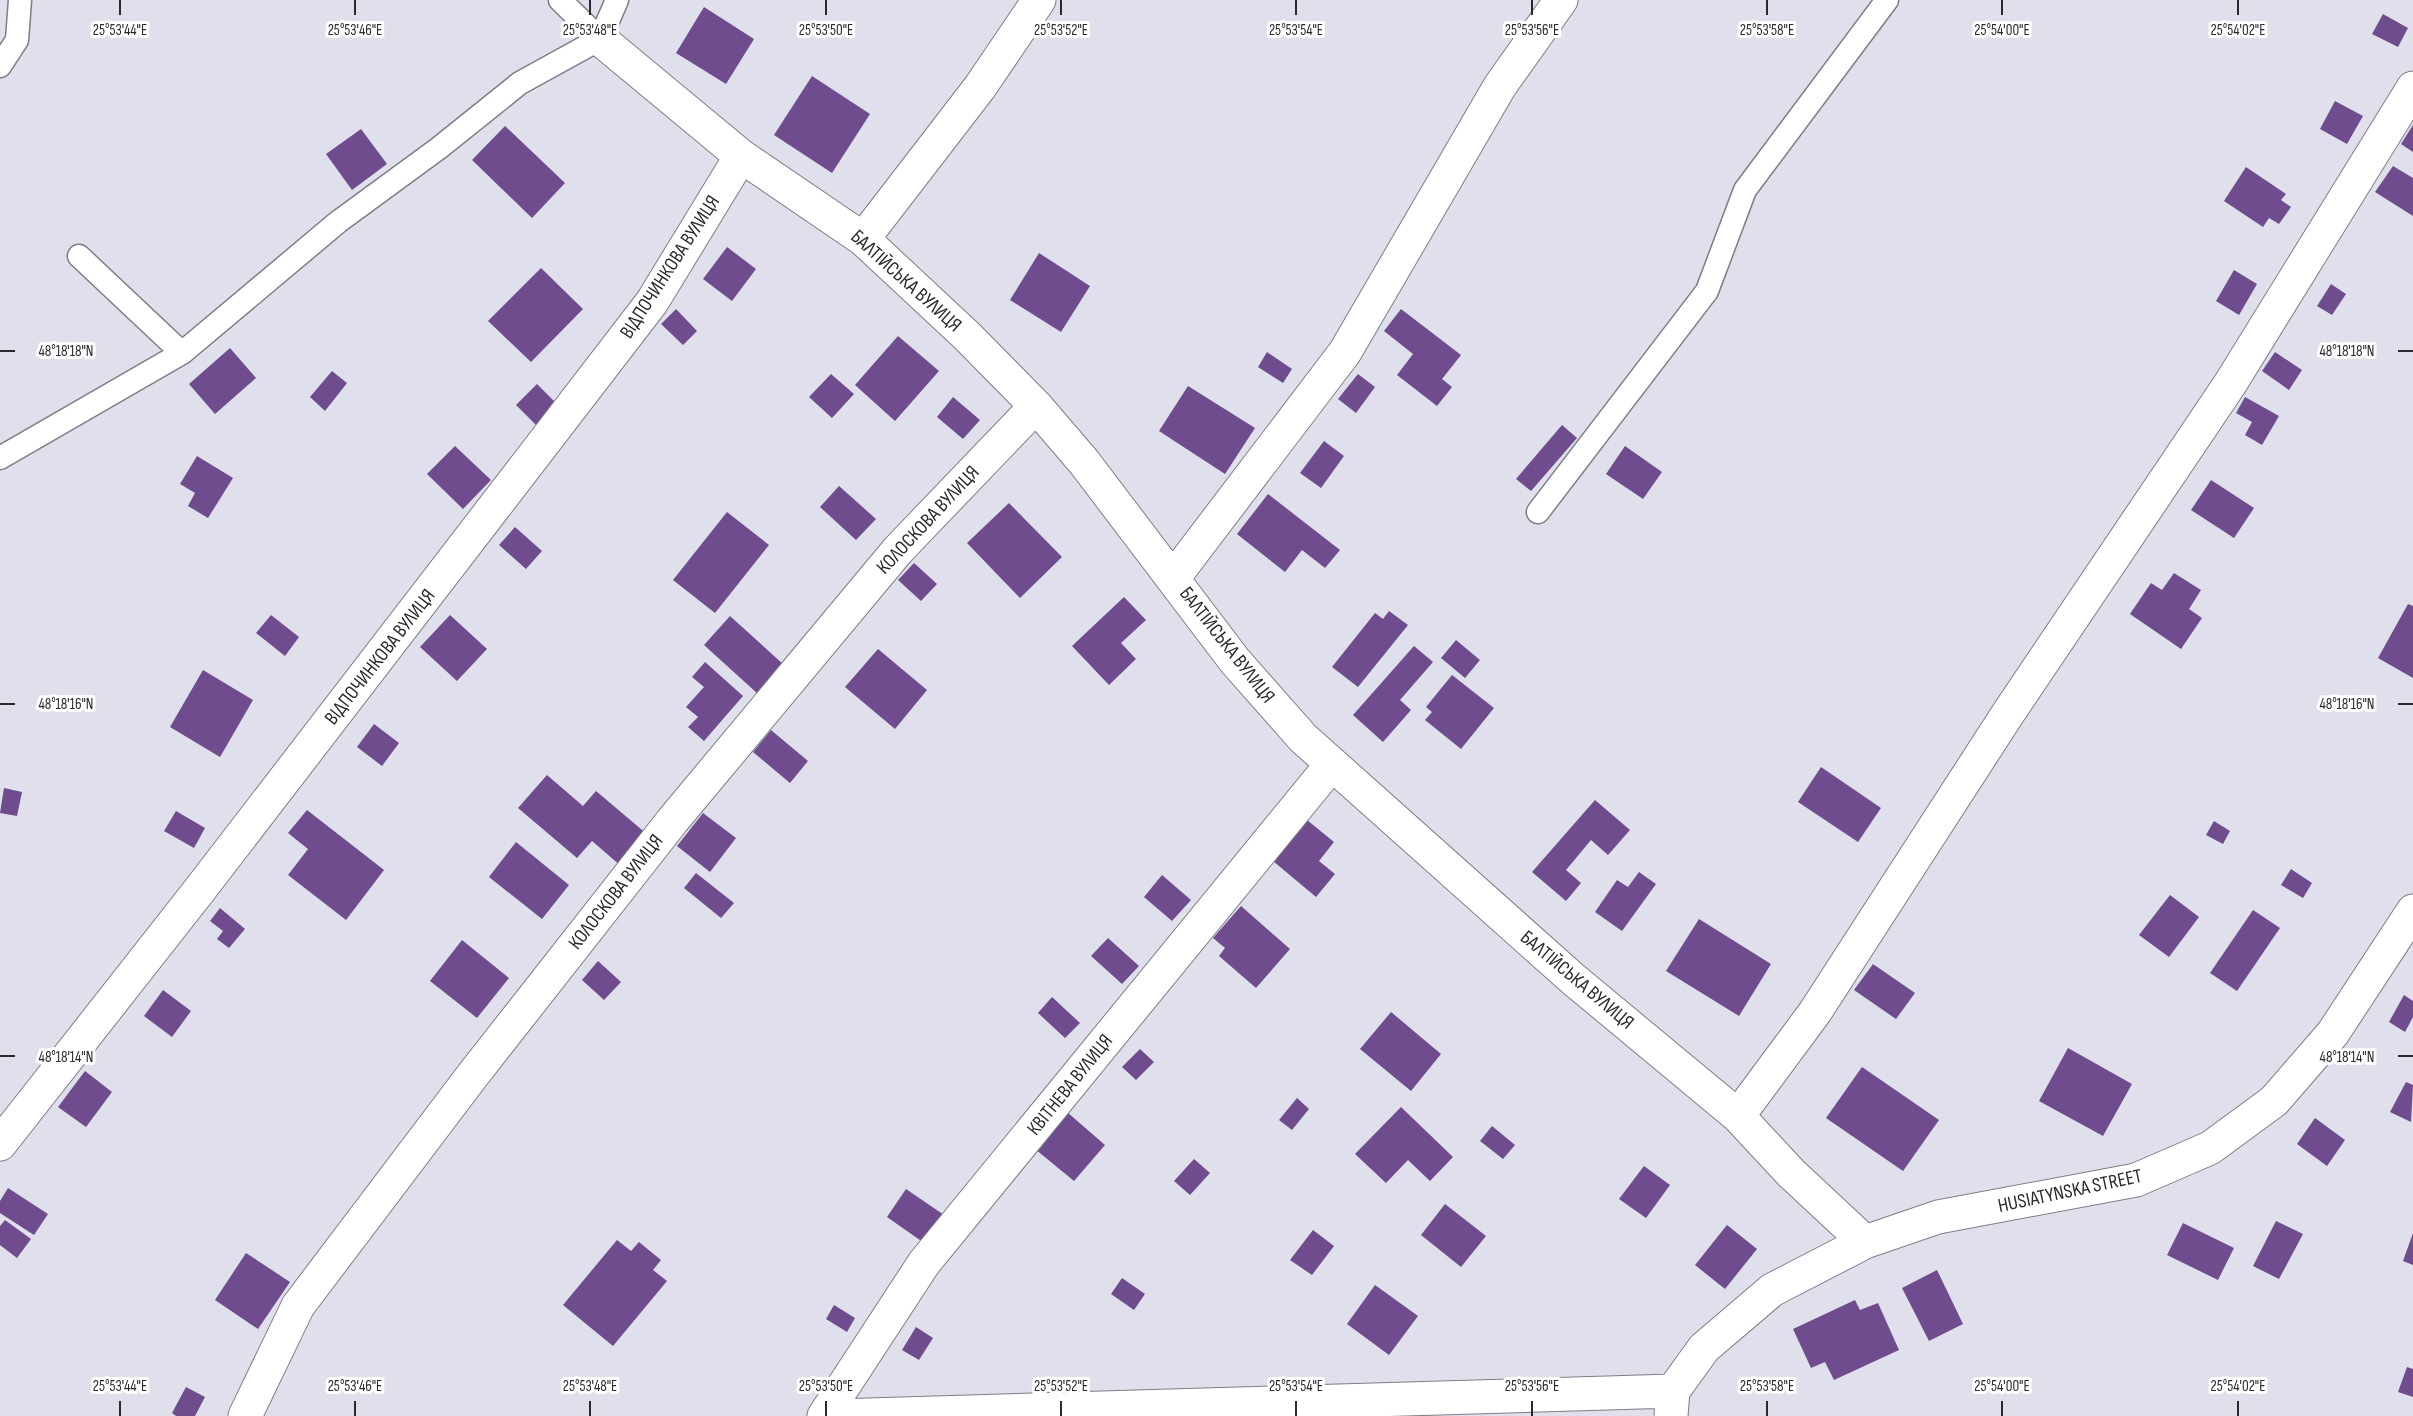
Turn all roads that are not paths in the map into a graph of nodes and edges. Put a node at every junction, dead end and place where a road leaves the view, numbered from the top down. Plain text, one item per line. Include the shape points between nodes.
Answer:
1 (20, 0) edge
2 (560, 0) edge
3 (617, 0) edge
4 (1039, 0) edge
5 (1561, 0) edge
6 (1887, 0) edge
7 (600, 39) junction
8 (0, 66) edge
9 (2413, 88) edge
10 (741, 156) junction
11 (863, 239) junction
12 (79, 256) dead end
13 (182, 353) junction
14 (1036, 406) junction
15 (0, 458) edge
16 (1538, 512) dead end
17 (1174, 577) junction
18 (1332, 764) junction
19 (2413, 911) edge
20 (1738, 1116) junction
21 (0, 1144) edge
22 (1865, 1242) junction
23 (1672, 1403) edge
24 (245, 1416) edge
25 (824, 1416) edge
26 (835, 1416) edge

1 - 8 lane via 17,40
2 - 7 lane
3 - 7 lane
4 - 11 street via 980,87
5 - 17 street via 1500,86 1345,352
6 - 16 lane via 1745,190 1707,291
7 - 10 street, БАЛТІЙСЬКА ВУЛИЦЯ
7 - 13 lane via 520,83 338,222
9 - 20 street via 2230,384 2009,712 1815,1012
10 - 11 street, БАЛТІЙСЬКА ВУЛИЦЯ
10 - 21 street, ВІДПОЧИНКОВА ВУЛИЦЯ via 652,302 206,883
11 - 14 street, БАЛТІЙСЬКА ВУЛИЦЯ
12 - 13 lane
13 - 15 lane
14 - 17 street, БАЛТІЙСЬКА ВУЛИЦЯ
14 - 24 street, КОЛОСКОВА ВУЛИЦЯ via 898,550 673,820 501,1039 298,1306
17 - 18 street, БАЛТІЙСЬКА ВУЛИЦЯ via 1235,661 1303,738
18 - 20 street, БАЛТІЙСЬКА ВУЛИЦЯ via 1573,979
18 - 25 street, КВІТНЕВА ВУЛИЦЯ via 924,1263
19 - 22 street, HUSIATYNSKA STREET via 2333,1034 2274,1101 2210,1148 2136,1180 1938,1217
20 - 22 street, БАЛТІЙСЬКА ВУЛИЦЯ via 1791,1173
22 - 23 street, HUSIATYNSKA STREET via 1772,1290 1704,1348
23 - 26 street

